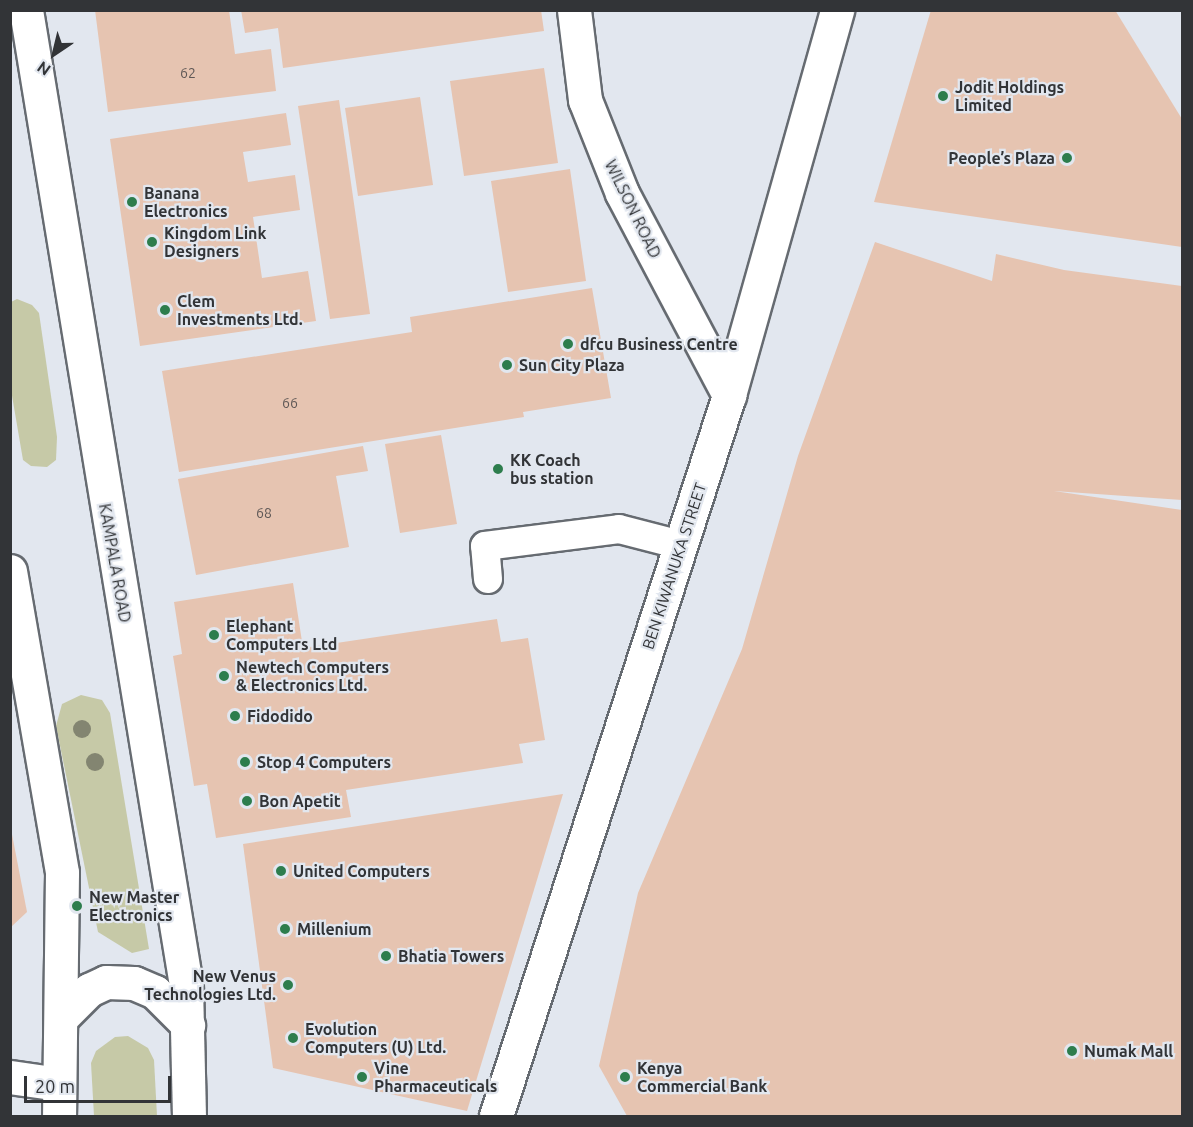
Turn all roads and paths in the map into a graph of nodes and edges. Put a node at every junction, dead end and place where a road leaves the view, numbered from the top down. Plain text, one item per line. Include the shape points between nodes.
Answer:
1 (26, 10) edge
2 (574, 10) edge
3 (837, 10) edge
4 (729, 395) junction
5 (681, 545) junction
6 (10, 572) edge
7 (488, 579) dead end
8 (61, 1018) junction
9 (188, 1025) junction
10 (10, 1077) edge
11 (59, 1084) junction
12 (59, 1116) edge
13 (189, 1116) edge
14 (496, 1116) edge

1 - 9 main road, KAMPALA ROAD via 186,985
2 - 4 main road, WILSON ROAD via 585,100 622,192
3 - 4 main road, BEN KIWANUKA STREET
4 - 5 main road, BEN KIWANUKA STREET
5 - 7 lane via 619,529 485,546
5 - 14 main road, BEN KIWANUKA STREET
6 - 8 main road via 62,873
8 - 9 main road via 89,990 106,982 134,983 155,993
8 - 11 main road
9 - 13 main road, KAMPALA ROAD
10 - 11 main road
11 - 12 main road

